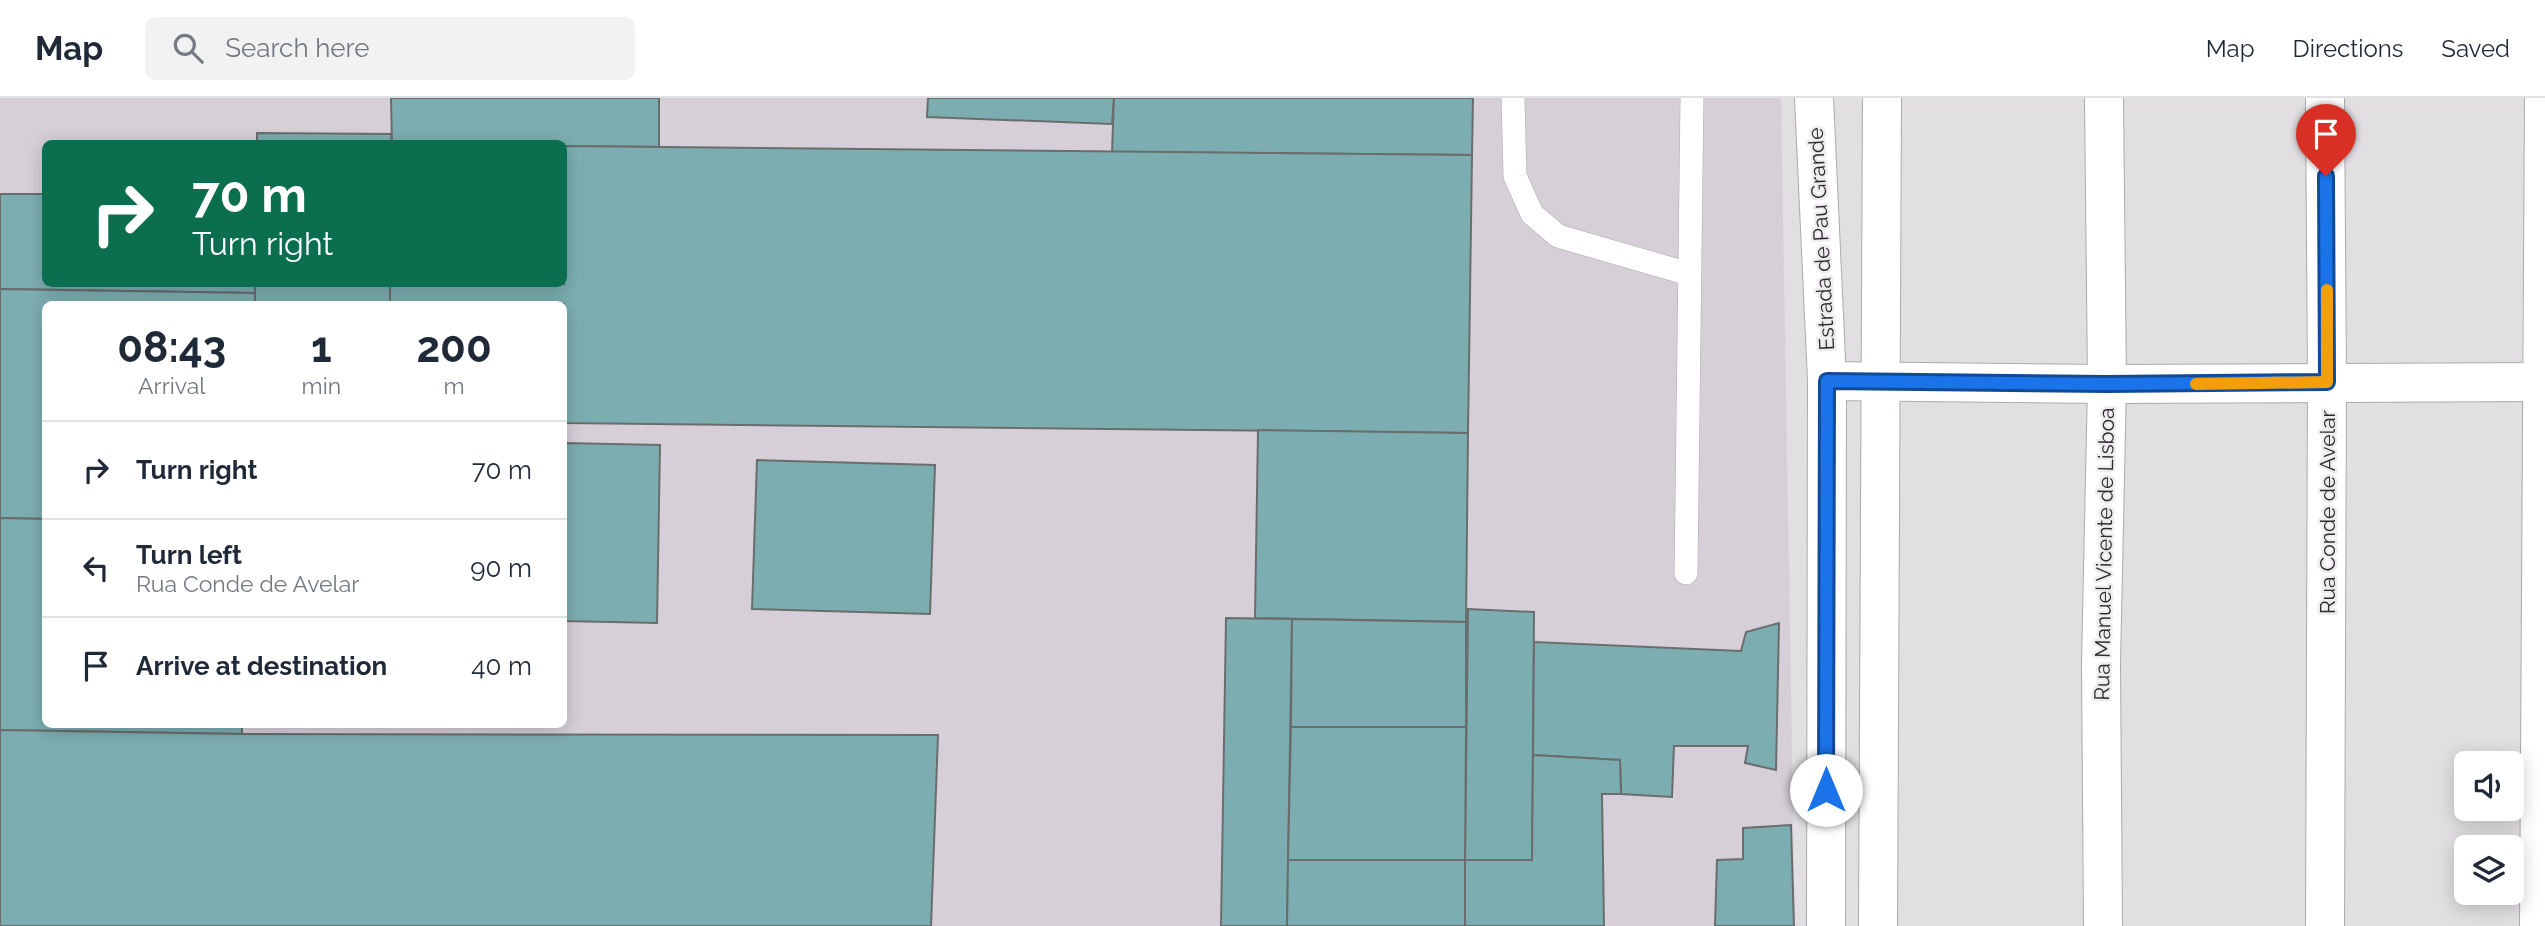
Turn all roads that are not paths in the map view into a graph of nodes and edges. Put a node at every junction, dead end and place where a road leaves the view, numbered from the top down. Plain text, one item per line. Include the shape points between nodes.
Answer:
1 (1513, 98) edge
2 (1692, 98) edge
3 (1814, 98) edge
4 (1882, 98) edge
5 (2104, 98) edge
6 (2325, 98) edge
7 (2544, 98) edge
8 (1689, 274) junction
9 (1827, 381) junction
10 (2327, 382) junction
11 (2544, 382) edge
12 (1882, 383) junction
13 (2107, 384) junction
14 (1686, 573) dead end
15 (1826, 926) edge
16 (1878, 926) edge
17 (2103, 926) edge
18 (2325, 926) edge
19 (2539, 926) edge

1 - 8 lane via 1515,176 1532,214 1558,236
2 - 8 lane
3 - 9 street, Estrada de Pau Grande
4 - 12 street
5 - 13 street, Rua Manuel Vicente de Lisboa
6 - 10 street, Rua Conde de Avelar
7 - 11 street
8 - 14 lane
9 - 12 street
9 - 15 street, Estrada de Pau Grande
10 - 11 street
10 - 13 street
10 - 18 street, Rua Conde de Avelar
11 - 19 street
12 - 13 street
12 - 16 street
13 - 17 street, Rua Manuel Vicente de Lisboa via 2101,664

